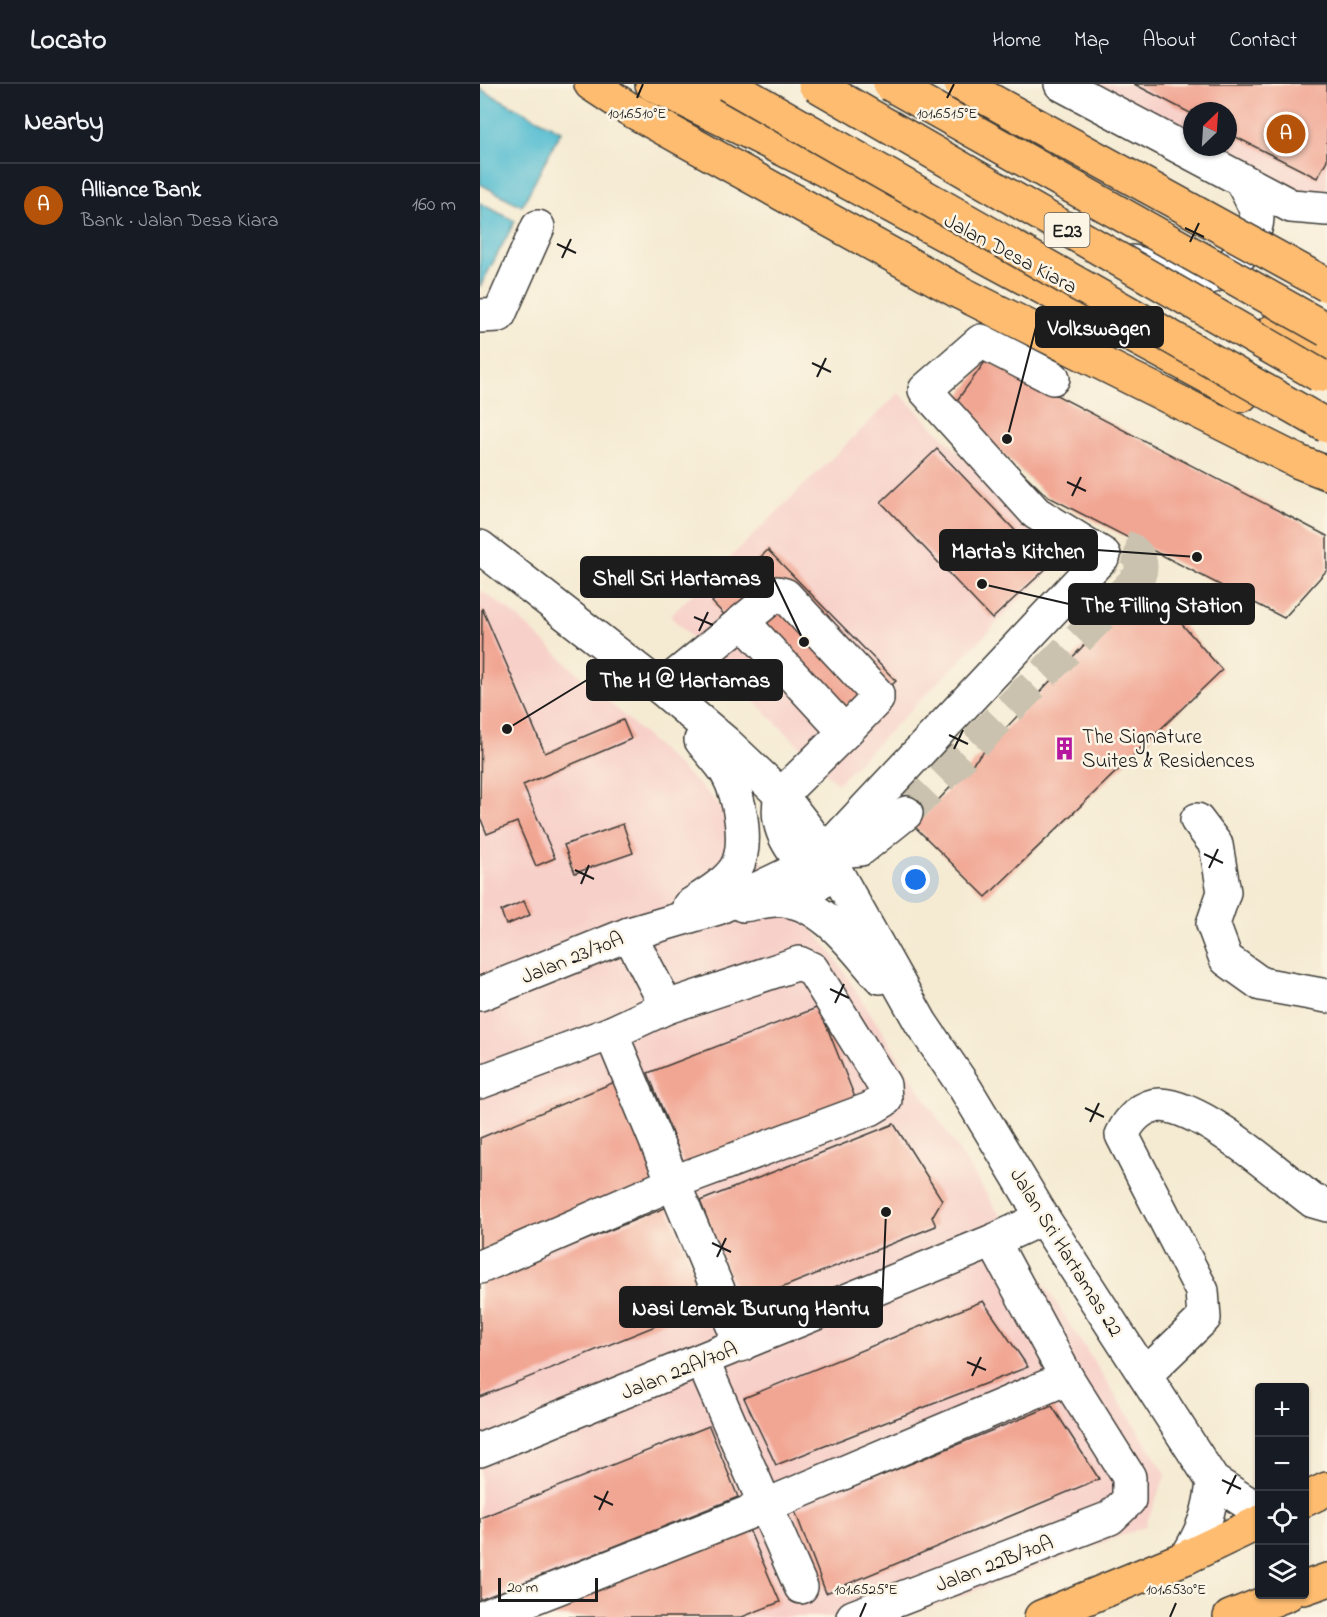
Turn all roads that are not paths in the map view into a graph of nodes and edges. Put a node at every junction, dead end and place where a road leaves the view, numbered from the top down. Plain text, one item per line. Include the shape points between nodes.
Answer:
1 (591, 84) edge
2 (652, 84) edge
3 (698, 84) edge
4 (727, 84) edge
5 (796, 84) edge
6 (815, 84) edge
7 (890, 84) edge
8 (960, 84) edge
9 (1061, 84) edge
10 (1241, 180) junction
11 (1327, 209) edge
12 (538, 227) dead end
13 (1123, 259) junction
14 (1327, 285) edge
15 (480, 316) edge
16 (1327, 330) edge
17 (1324, 371) edge
18 (1053, 378) dead end
19 (1327, 416) edge
20 (1327, 426) edge
21 (1327, 441) edge
22 (1313, 468) edge
23 (480, 547) edge
24 (743, 622) junction
25 (661, 688) junction
26 (845, 732) junction
27 (781, 795) junction
28 (906, 813) tunnel mouth
29 (1197, 820) dead end
30 (815, 859) junction
31 (718, 908) junction
32 (665, 922) junction
33 (629, 934) junction
34 (480, 994) edge
35 (1327, 996) edge
36 (667, 1007) junction
37 (921, 1023) junction
38 (611, 1033) junction
39 (480, 1082) edge
40 (674, 1183) junction
41 (1327, 1204) edge
42 (1043, 1218) junction
43 (993, 1241) junction
44 (480, 1267) edge
45 (741, 1345) junction
46 (702, 1360) junction
47 (1145, 1375) junction
48 (1067, 1378) junction
49 (480, 1450) edge
50 (1213, 1481) junction
51 (1327, 1489) edge
52 (1309, 1498) edge
53 (765, 1506) junction
54 (1255, 1508) edge
55 (1255, 1523) edge
56 (1187, 1557) junction
57 (1327, 1580) edge
58 (801, 1587) dead end
59 (1309, 1587) edge
60 (1275, 1599) edge
61 (484, 1617) edge
62 (853, 1617) edge
63 (1041, 1617) edge
64 (1230, 1617) edge

1 - 22 main road via 629,109 961,293
2 - 21 main road via 823,169
3 - 19 main road, Jalan Desa Kiara via 1084,292
4 - 20 main road, bridge
5 - 13 main road via 1056,227
6 - 17 main road, E23, bridge
7 - 16 main road, bridge
8 - 14 main road, bridge
9 - 10 street
10 - 11 street via 1291,206
10 - 13 street via 1257,217 1252,237 1239,257 1220,273 1198,279
12 - 15 street via 499,315
13 - 17 main road
18 - 30 street via 981,341 925,390 1036,513 1104,555
23 - 25 street
24 - 25 street
24 - 26 street
24 - 26 street via 777,593 785,595 870,685 877,699
25 - 27 street, Jalan Sri Hartamas 22
25 - 32 street, Jalan 23/70A via 727,774 741,810 736,868 715,888
26 - 27 street
27 - 30 street, Jalan Sri Hartamas 22
28 - 30 street via 861,849
29 - 35 street via 1216,845 1224,892 1213,924 1226,959 1261,984
30 - 31 street, Jalan 23/70A
30 - 37 street, Jalan Sri Hartamas 22
31 - 32 street, Jalan 23/70A
31 - 37 street, Jalan Sri Hartamas 22 via 785,900 807,907 836,928
32 - 33 street, Jalan 23/70A
33 - 34 street, Jalan 23/70A
33 - 36 street
36 - 38 street
36 - 40 street via 798,963 805,964 812,969 866,1055 885,1092 885,1100 870,1109
37 - 42 street, Jalan Sri Hartamas 22
38 - 39 street
38 - 40 street
40 - 44 street
40 - 45 street
41 - 47 street via 1313,1201 1229,1137 1186,1111 1158,1105 1138,1113 1122,1135 1202,1291 1204,1318
42 - 43 street, Jalan 22A/70A
42 - 47 street, Jalan Sri Hartamas 22
43 - 45 street, Jalan 22A/70A
43 - 48 street
45 - 46 street, Jalan 22A/70A
46 - 49 street, Jalan 22A/70A
46 - 53 street
47 - 50 street, Jalan Sri Hartamas 22
48 - 53 street
48 - 62 street, Jalan 22B/70A via 1129,1476 1129,1500 1110,1518
50 - 54 street, Jalan Sri Hartamas 22
50 - 56 street via 1204,1528
51 - 52 main road
53 - 58 street
53 - 61 street
55 - 56 main road
56 - 63 main road
57 - 59 main road
60 - 64 main road

